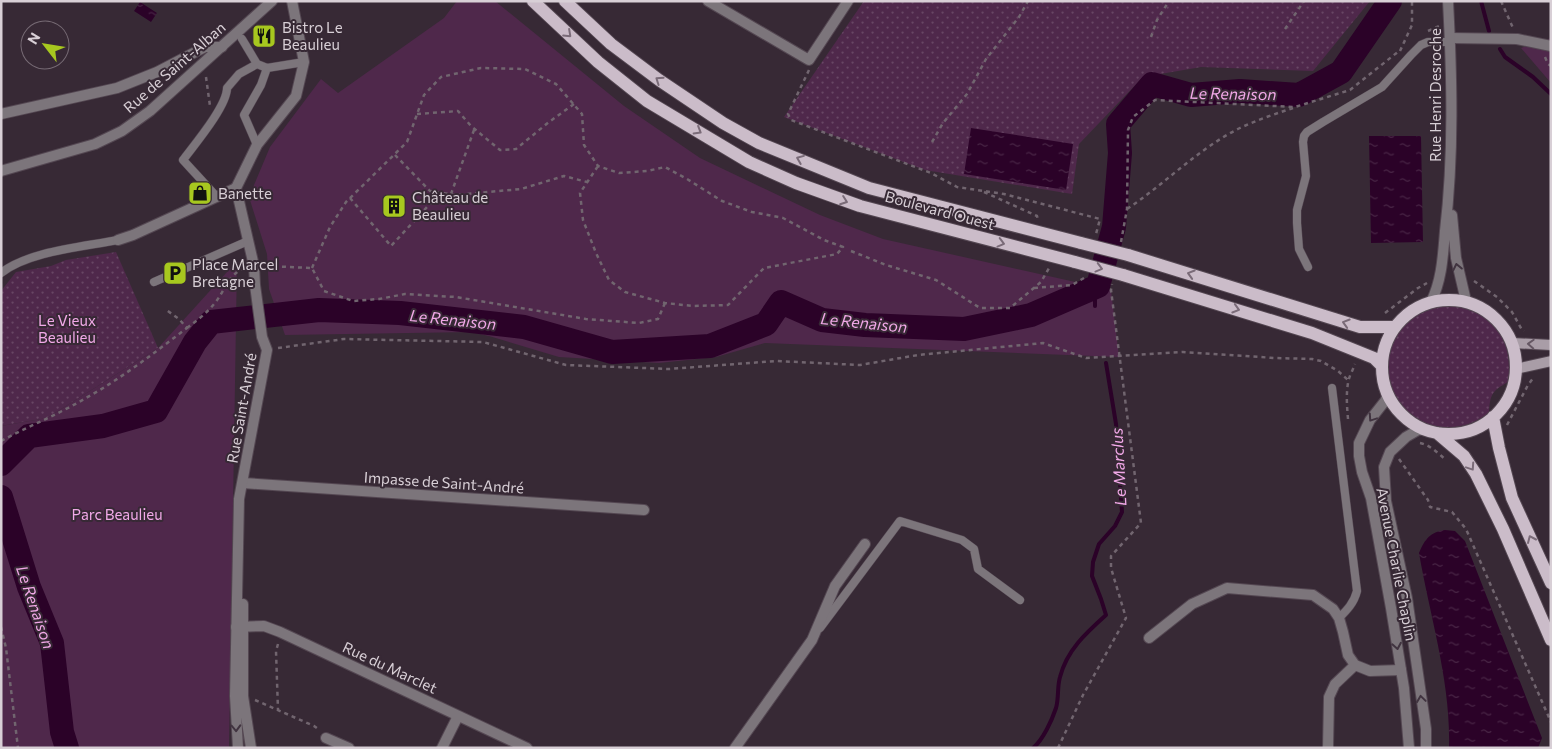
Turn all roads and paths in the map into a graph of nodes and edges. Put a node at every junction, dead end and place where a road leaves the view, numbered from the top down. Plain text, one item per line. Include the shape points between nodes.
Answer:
1 (272, 1) edge
2 (292, 1) edge
3 (532, 1) edge
4 (565, 1) edge
5 (708, 1) edge
6 (848, 1) edge
7 (1028, 1) edge
8 (1169, 1) edge
9 (1304, 1) edge
10 (1412, 1) edge
11 (1448, 1) edge
12 (1501, 1) edge
13 (1449, 20) junction
14 (1285, 29) dead end
15 (1427, 32) dead end
16 (1151, 37) dead end
17 (242, 39) dead end
18 (1517, 39) junction
19 (1450, 40) junction
20 (1406, 46) dead end
21 (1551, 46) edge
22 (222, 47) junction
23 (1400, 51) junction
24 (809, 60) junction
25 (304, 62) junction
26 (204, 63) junction
27 (257, 64) junction
28 (267, 68) junction
29 (209, 102) dead end
30 (574, 104) junction
31 (1295, 107) junction
32 (1, 114) edge
33 (417, 114) junction
34 (474, 129) junction
35 (932, 142) dead end
36 (257, 145) junction
37 (395, 155) junction
38 (598, 166) junction
39 (1, 171) edge
40 (587, 182) junction
41 (236, 188) junction
42 (1450, 190) junction
43 (981, 191) junction
44 (440, 193) junction
45 (451, 194) junction
46 (217, 197) junction
47 (350, 198) junction
48 (1127, 209) junction
49 (1043, 233) junction
50 (1095, 236) dead end
51 (118, 240) joint
52 (248, 241) junction
53 (851, 251) dead end
54 (1124, 253) junction
55 (1054, 257) junction
56 (254, 266) junction
57 (1308, 267) dead end
58 (312, 268) junction
59 (1086, 271) dead end
60 (1, 273) edge
61 (1118, 277) junction
62 (1469, 277) dead end
63 (154, 282) dead end
64 (1428, 282) dead end
65 (1034, 288) junction
66 (1466, 301) junction
67 (1431, 302) junction
68 (665, 303) junction
69 (165, 309) dead end
70 (1378, 315) dead end
71 (1394, 326) junction
72 (187, 328) junction
73 (1528, 332) dead end
74 (1512, 343) junction
75 (1551, 345) edge
76 (267, 350) junction
77 (1119, 357) junction
78 (1356, 360) dead end
79 (1551, 361) edge
80 (1381, 365) junction
81 (1516, 369) junction
82 (1536, 374) dead end
83 (1348, 380) junction
84 (1332, 388) dead end
85 (1388, 395) junction
86 (1493, 417) junction
87 (1348, 423) dead end
88 (1506, 428) dead end
89 (1431, 431) junction
90 (2, 440) edge
91 (1416, 444) dead end
92 (1390, 452) junction
93 (1452, 463) dead end
94 (243, 484) junction
95 (644, 510) dead end
96 (865, 544) dead end
97 (1551, 583) edge
98 (1020, 600) dead end
99 (1339, 618) junction
100 (1, 627) edge
101 (240, 627) junction
102 (280, 632) junction
103 (1149, 638) dead end
104 (812, 640) junction
105 (1551, 640) edge
106 (1354, 666) junction
107 (1401, 670) junction
108 (243, 696) junction
109 (278, 710) junction
110 (458, 716) junction
111 (1551, 722) edge
112 (326, 738) joint
113 (18, 748) edge
114 (238, 748) edge
115 (251, 748) edge
116 (349, 748) edge
117 (442, 748) edge
118 (527, 748) edge
119 (734, 748) edge
120 (1058, 748) edge
121 (1328, 748) edge
122 (1409, 748) edge
123 (1426, 748) edge

1 - 22 street, Rue de Saint-Alban
2 - 25 street
3 -> 55 main road, Boulevard Ouest via 598,62 647,101 749,162 860,206
49 -> 4 main road, Boulevard Ouest via 869,188 759,143 659,80 611,44
5 - 24 street
6 - 24 street
7 - 35 path
8 - 16 path
9 - 14 path
10 - 23 path via 1412,25
11 - 13 street, Rue Henri Desroche
12 - 18 path
13 - 15 path
13 - 19 street, Rue Henri Desroche
17 - 27 lane
18 - 19 street
18 - 21 street
19 - 42 street, Rue Henri Desroche
19 - 57 lane via 1421,45 1382,87 1304,136 1306,176 1297,223 1299,249
20 - 23 path
22 - 26 street, Rue de Saint-Alban
22 - 32 street via 205,47 117,88
23 - 31 path via 1350,90
24 - 43 path via 813,62 788,114 791,120 957,187
25 - 28 lane
25 - 36 street via 296,96
26 - 29 path
26 - 39 street, Rue de Saint-Alban via 150,111 122,130 95,144
27 - 28 lane
27 - 46 lane via 239,74 227,88 227,95 214,118 184,160
28 - 36 lane via 261,86 244,115
30 - 33 path via 556,84 525,69 481,68 441,77 424,95
30 - 34 path via 516,149 500,150
30 - 38 path via 582,114 584,145
31 - 48 path via 1223,137
31 - 48 path via 1155,100 1133,117 1128,130
33 - 34 path via 458,111
33 - 37 path via 407,142
34 - 45 path
36 - 41 street
37 - 44 path via 430,191
37 - 47 path
38 - 40 path
38 - 68 path via 619,173 665,167 722,201 752,212 783,218 843,247 836,254 764,268 728,306
40 - 45 path via 564,176 521,190
40 - 68 path via 580,193 583,220 609,280 625,292
41 - 46 street
41 - 52 street, Rue Saint-André
66 -> 42 street, Rue Henri Desroche via 1456,258
42 - 67 street, Rue Henri Desroche via 1438,289
43 - 49 path via 1037,216
43 - 50 path via 1100,219
44 - 45 path
44 - 47 path via 391,246
46 - 51 street
47 - 58 path via 330,226
48 - 54 path
49 - 54 main road, Boulevard Ouest, bridge
51 - 60 lane via 37,256 16,263
52 - 56 street, Rue Saint-André
52 - 63 lane
53 - 65 path via 936,280 980,308 1010,308
71 -> 54 main road, Boulevard Ouest via 1360,327
55 -> 61 main road, Boulevard Ouest, bridge
55 - 65 path via 1041,282
56 - 58 path
56 - 72 path via 233,275 214,304
56 - 76 street, Rue Saint-André via 262,338
58 - 68 path via 324,291 353,301 405,294 456,297 586,319 639,323 658,320
59 - 65 path via 1084,280 1072,285
61 - 77 path via 1111,290
61 -> 80 main road, Boulevard Ouest via 1312,333 1374,358
62 - 73 path via 1497,297 1512,312 1522,330
64 - 70 path
66 - 67 main road
66 - 74 main road via 1494,317
67 - 71 main road via 1411,311
69 - 72 path
71 - 80 main road via 1385,345
72 - 90 path via 139,365 89,397
75 -> 74 main road
74 - 81 main road
76 - 77 path via 344,339 483,342 566,365 669,369 776,361 860,365 918,355 1043,343 1086,358
76 - 94 street, Rue Saint-André
77 - 83 path via 1183,352 1312,359 1338,371
77 - 120 path via 1141,523 1110,556 1126,618
78 - 83 path
79 - 81 main road
80 - 85 main road
81 - 86 main road via 1510,396
82 - 88 path
83 - 87 path
84 - 99 lane via 1357,591 1352,604
85 - 89 main road via 1403,416
85 -> 107 street, Avenue Charlie Chaplin via 1359,443 1359,456 1371,498
86 - 89 main road via 1473,430 1449,434
97 -> 86 main road via 1512,498
89 - 92 street via 1418,430
89 -> 105 main road via 1464,456 1476,474
91 - 93 path via 1428,446
92 - 111 path via 1415,479 1430,507 1452,512 1466,529
123 -> 92 street, Avenue Charlie Chaplin via 1407,598 1386,501 1384,467
94 - 95 street, Impasse de Saint-André
94 - 101 street, Rue Saint-André
96 - 104 street via 835,586
98 - 104 lane via 978,570 974,549 962,540 900,522
99 - 103 street via 1333,609 1313,595 1227,588 1192,604
99 - 106 street
100 - 113 path
101 - 102 street, Rue du Marclet via 264,626
101 - 108 street, Rue Saint-André
101 -> 114 street, Rue Saint-André via 235,696
102 - 109 path via 276,651
102 - 110 street, Rue du Marclet
104 - 119 street
106 - 107 street via 1370,671
106 - 121 street via 1335,684 1330,698
107 - 122 street, Avenue Charlie Chaplin
108 - 109 path
108 - 115 street, Rue Saint-André
109 - 112 path via 314,726
110 - 117 street
110 - 118 street, Rue du Marclet
112 - 116 street

